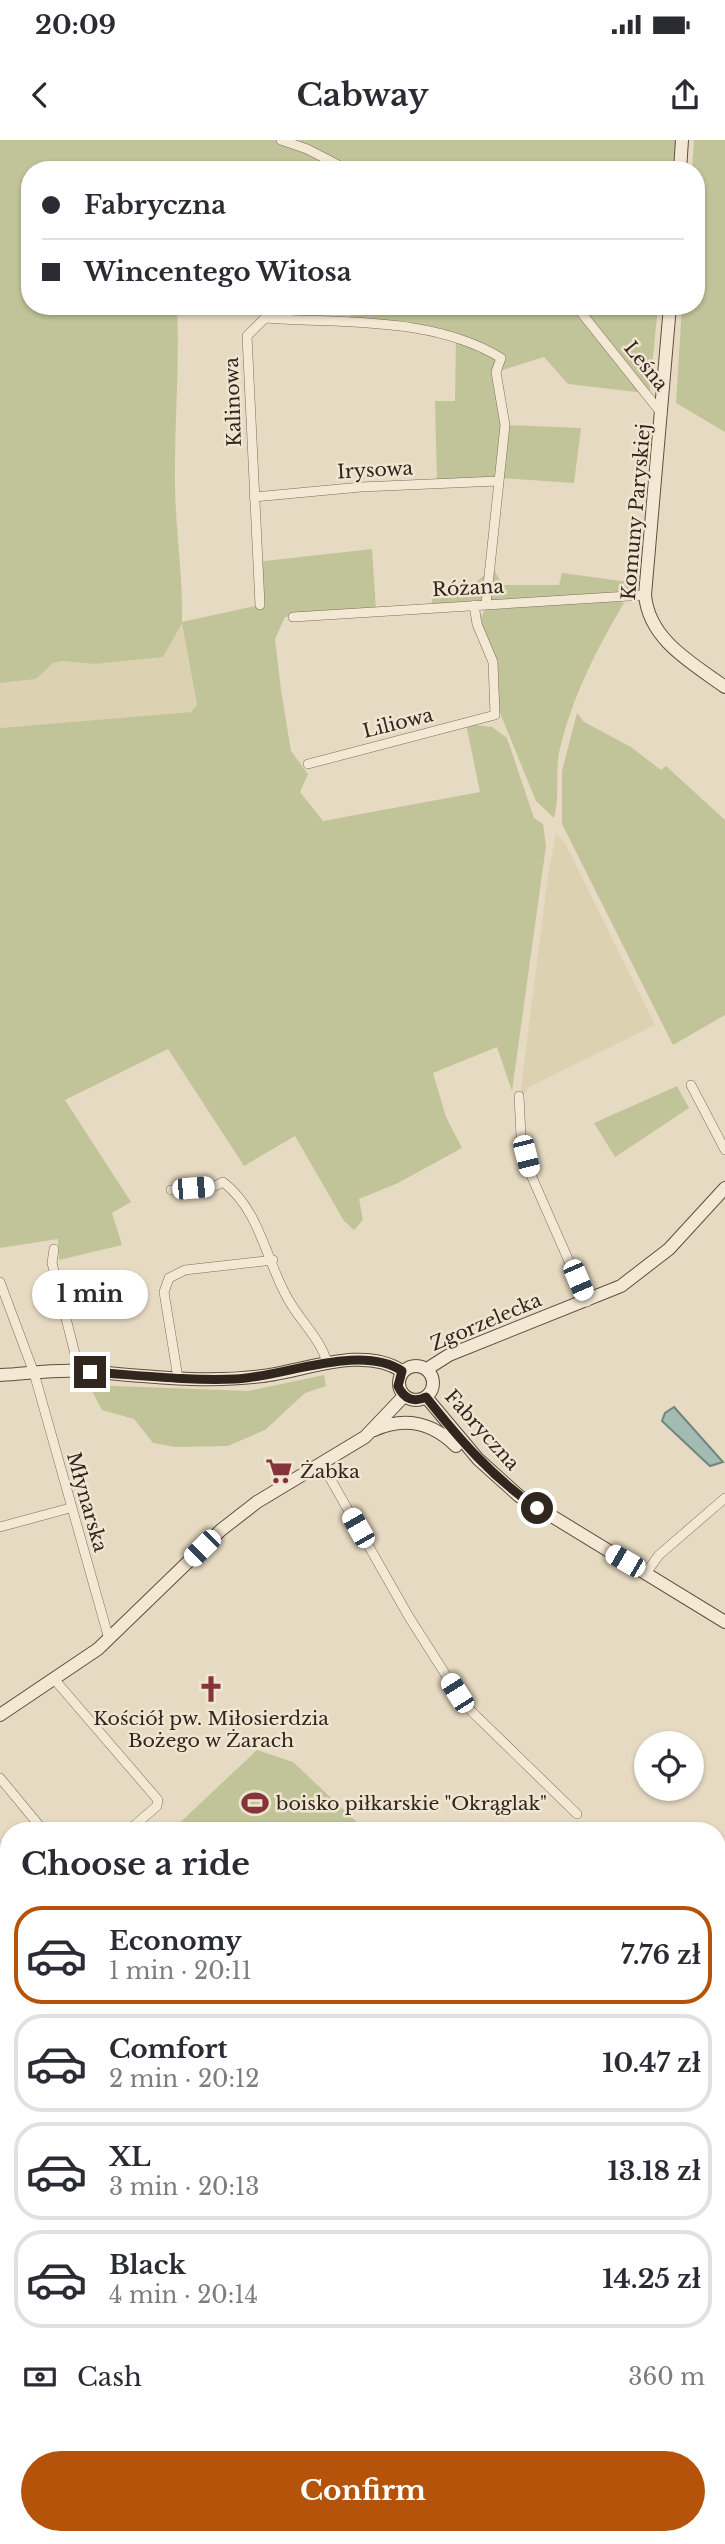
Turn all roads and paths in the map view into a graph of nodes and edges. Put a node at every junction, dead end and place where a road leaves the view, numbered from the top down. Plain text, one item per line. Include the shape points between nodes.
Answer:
1 (281, 140) edge
2 (682, 140) edge
3 (330, 161) edge
4 (681, 161) edge
5 (583, 315) edge
6 (669, 315) edge
7 (663, 415) junction
8 (498, 481) junction
9 (254, 497) junction
10 (645, 595) junction
11 (486, 604) junction
12 (260, 605) dead end
13 (474, 605) junction
14 (293, 617) dead end
15 (725, 687) edge
16 (308, 764) dead end
17 (691, 1085) dead end
18 (519, 1096) dead end
19 (725, 1150) edge
20 (725, 1188) edge
21 (171, 1190) dead end
22 (54, 1249) dead end
23 (273, 1260) junction
24 (0, 1282) edge
25 (587, 1302) junction
26 (327, 1363) junction
27 (427, 1369) junction
28 (77, 1371) junction
29 (402, 1371) junction
30 (34, 1373) junction
31 (0, 1374) edge
32 (178, 1378) junction
33 (404, 1396) junction
34 (426, 1397) junction
35 (371, 1432) junction
36 (481, 1462) junction
37 (323, 1464) junction
38 (725, 1498) edge
39 (70, 1508) junction
40 (0, 1527) edge
41 (646, 1573) junction
42 (725, 1622) edge
43 (109, 1639) junction
44 (54, 1679) junction
45 (0, 1715) edge
46 (0, 1777) edge
47 (577, 1814) dead end
48 (37, 1822) edge
49 (138, 1822) edge

1 - 3 street
2 - 4 street
5 - 7 street, Leśna
6 - 7 street, Komuny Paryskiej
7 - 10 street, Komuny Paryskiej
8 - 9 street, Irysowa
8 - 9 street, Kalinowa via 505,425 496,372 501,358 456,335 265,318 247,336
8 - 11 street, Kalinowa
9 - 12 street, Kalinowa
10 - 11 street, Różana
10 - 15 street, Komuny Paryskiej via 646,612 663,637
11 - 13 street, Różana
13 - 14 street, Różana
13 - 16 street, Liliowa via 493,662 495,715
17 - 19 street
18 - 25 street via 521,1136 531,1175
20 - 25 street, Zgorzelecka via 641,1274
21 - 23 street via 223,1182 232,1189
22 - 28 street via 52,1263
23 - 26 street via 287,1298
23 - 32 street via 185,1270 169,1278 164,1292
24 - 30 street, Młynarska
25 - 27 street, Zgorzelecka via 474,1344
26 - 29 street via 377,1360
26 - 32 street via 234,1379
27 - 29 street via 412,1365
27 - 34 street via 433,1383
28 - 30 street
28 - 32 street
29 - 33 street via 398,1386
30 - 31 street
30 - 39 street, Młynarska
33 - 34 street
33 - 35 street
34 - 36 street, Fabryczna
35 - 36 street via 397,1423 426,1425
35 - 37 street
36 - 41 street, Fabryczna via 556,1521
37 - 43 street via 257,1502 221,1530
37 - 47 street via 409,1617 465,1705
38 - 41 street via 659,1555
39 - 40 street
39 - 43 street, Młynarska
41 - 42 street, Fabryczna
43 - 44 street
44 - 45 street
44 - 49 street via 158,1800
46 - 48 street

